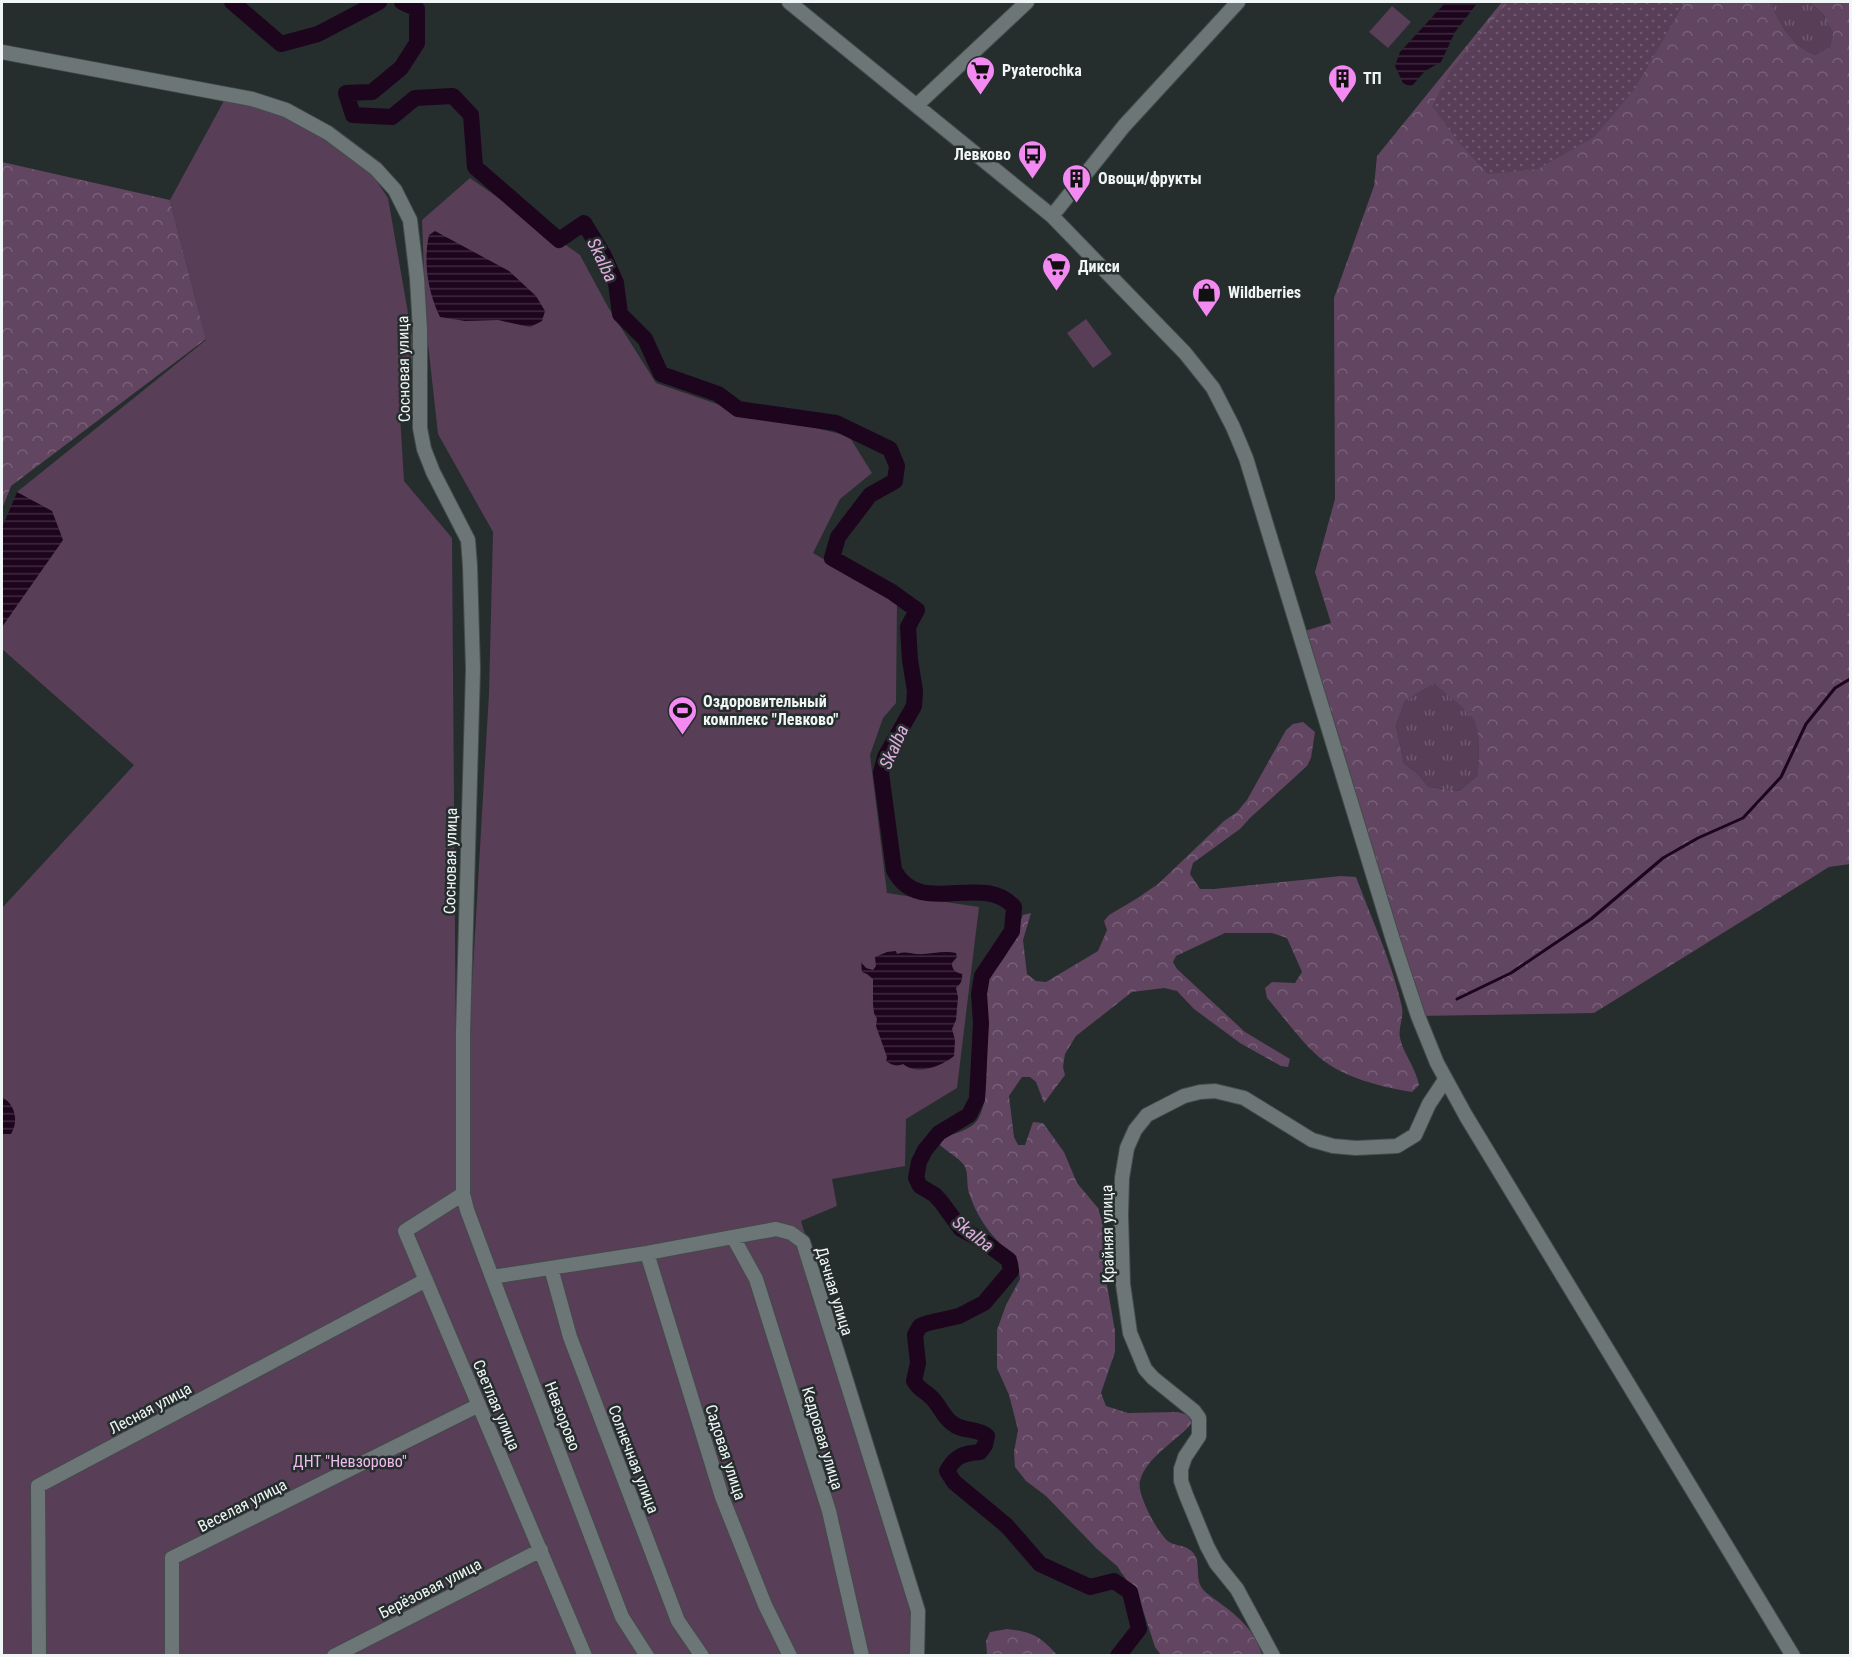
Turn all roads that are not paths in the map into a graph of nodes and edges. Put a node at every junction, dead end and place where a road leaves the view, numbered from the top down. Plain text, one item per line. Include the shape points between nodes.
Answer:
1 (789, 2) edge
2 (1027, 2) edge
3 (1238, 2) edge
4 (2, 52) edge
5 (917, 105) junction
6 (1052, 216) junction
7 (1445, 1080) junction
8 (462, 1189) junction
9 (733, 1237) junction
10 (647, 1252) junction
11 (551, 1268) junction
12 (492, 1277) junction
13 (426, 1280) junction
14 (479, 1405) junction
15 (541, 1550) junction
16 (39, 1656) edge
17 (172, 1656) edge
18 (334, 1656) edge
19 (585, 1656) edge
20 (647, 1656) edge
21 (702, 1656) edge
22 (790, 1656) edge
23 (862, 1656) edge
24 (917, 1656) edge
25 (1273, 1656) edge
26 (1793, 1656) edge

1 - 5 street
2 - 5 street
3 - 6 street via 1124,126
4 - 8 street, Сосновая улица via 244,97 286,110 328,133 376,169 395,190 410,220 420,331 420,428 433,472 468,540 470,566 473,669
5 - 6 street
6 - 7 street via 1185,353 1213,388 1233,427 1246,458 1418,1016
7 - 25 street, Крайняя улица via 1415,1135 1397,1146 1356,1148 1311,1140 1244,1098 1215,1091 1184,1096 1147,1115 1127,1148 1121,1215 1123,1284 1130,1333 1145,1369 1199,1418 1199,1436 1181,1469 1183,1488 1216,1563 1237,1589
7 - 26 street
8 - 12 street, Невзорово
8 - 13 street, Светлая улица via 405,1231
9 - 10 street, Дачная улица
9 - 23 street, Кедровая улица via 756,1279 829,1511
9 - 24 street, Дачная улица via 776,1229 803,1242 918,1611
10 - 11 street, Дачная улица
10 - 22 street, Садовая улица via 722,1497
11 - 12 street, Дачная улица
11 - 21 street, Солнечная улица via 570,1337 678,1621
12 - 20 street, Невзорово via 622,1617
13 - 14 street, Светлая улица
13 - 16 street, Лесная улица via 39,1486
14 - 15 street, Светлая улица
14 - 17 street, Веселая улица via 172,1558
15 - 18 street, Берёзовая улица
15 - 19 street, Светлая улица

